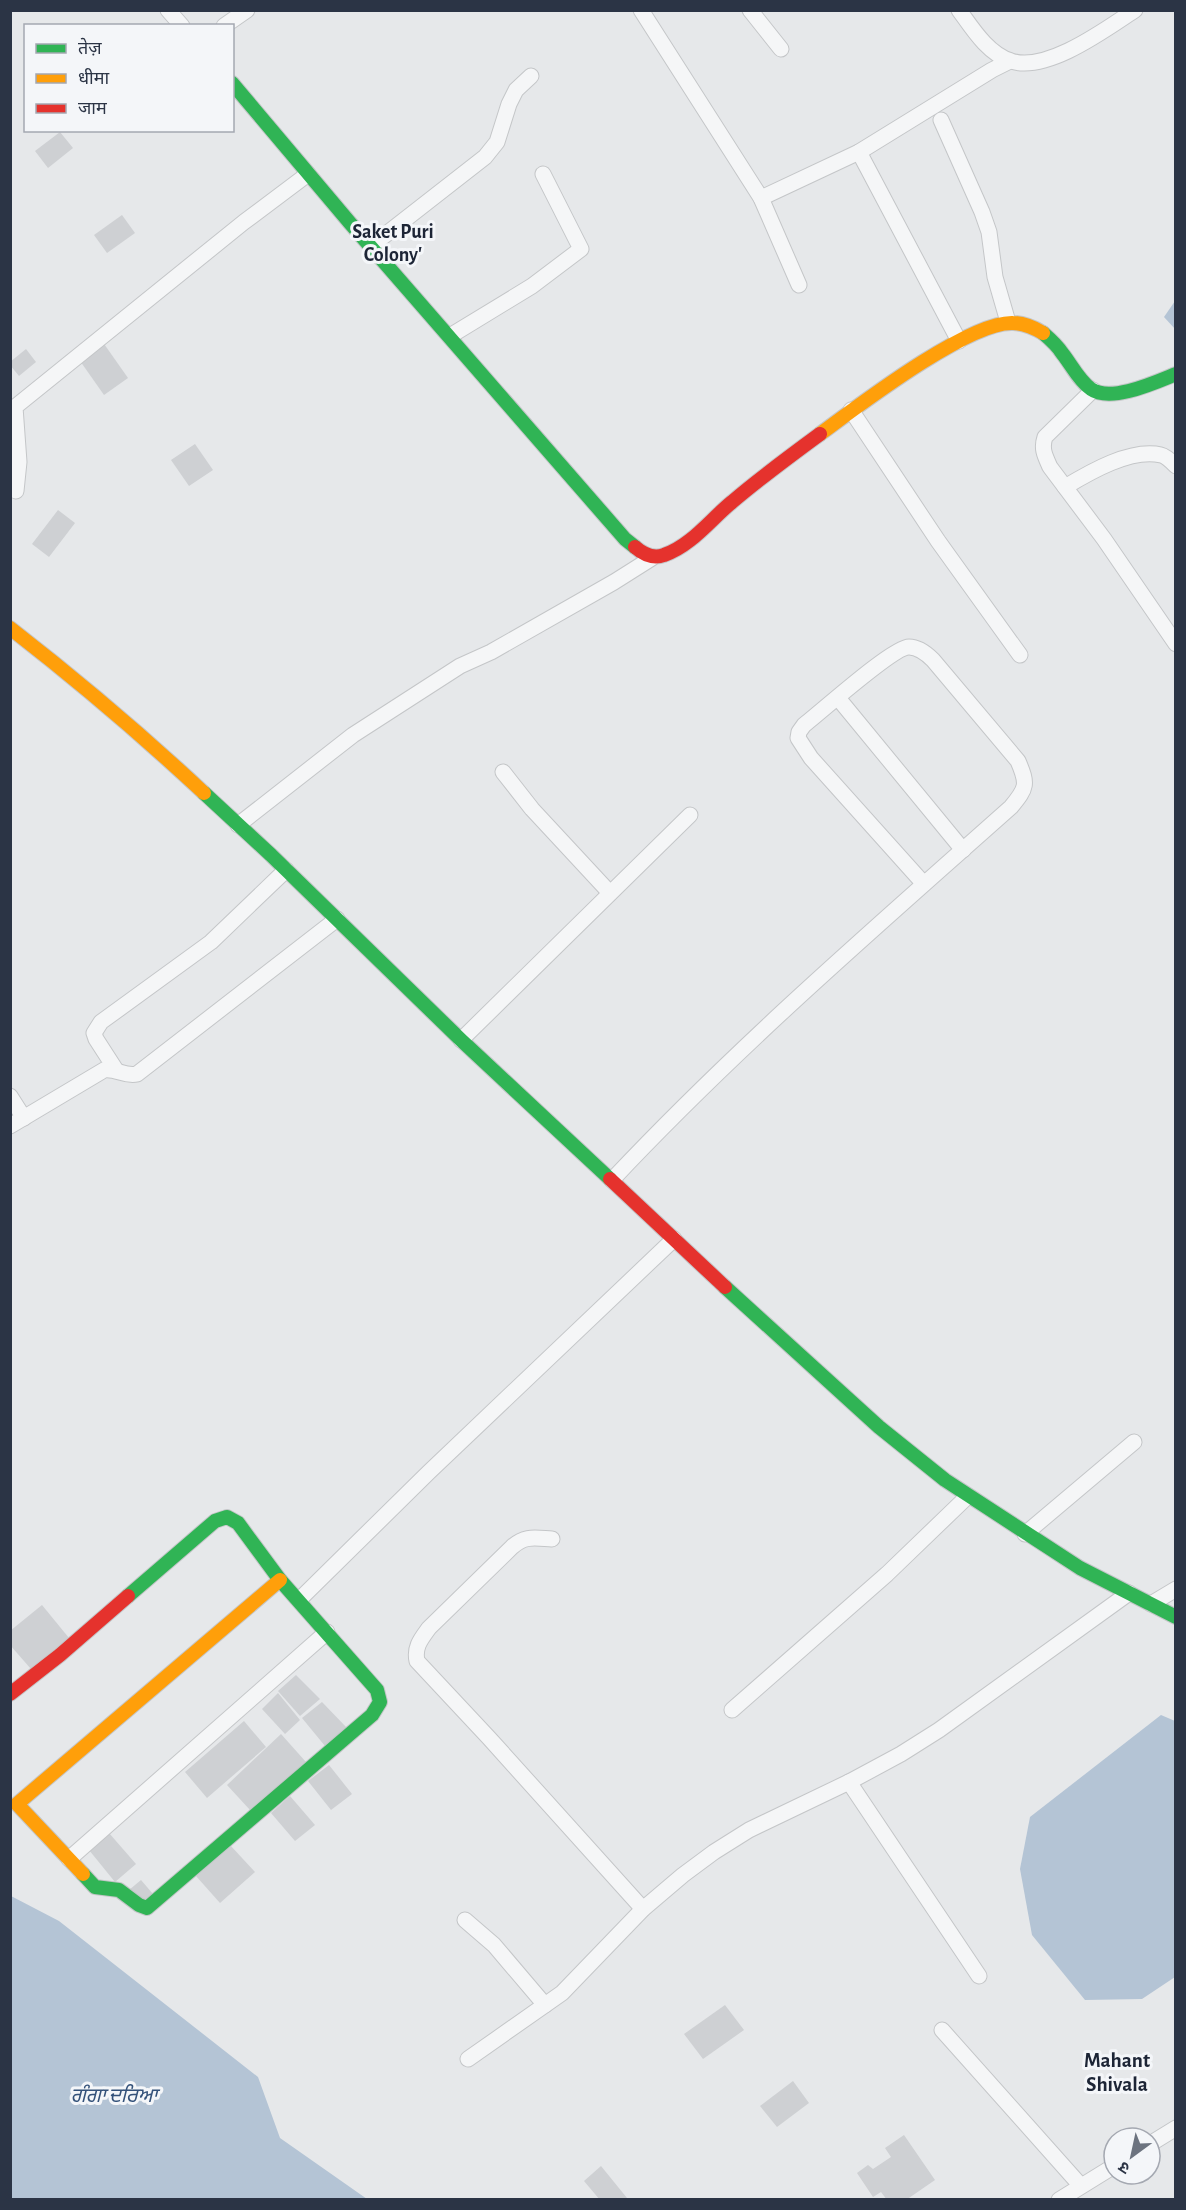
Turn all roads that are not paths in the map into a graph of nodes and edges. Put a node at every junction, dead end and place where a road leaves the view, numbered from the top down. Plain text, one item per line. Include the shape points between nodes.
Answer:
1 (168, 10) edge
2 (247, 10) edge
3 (641, 10) edge
4 (750, 10) edge
5 (958, 10) edge
6 (1135, 10) edge
7 (180, 24) edge
8 (227, 24) edge
9 (781, 49) dead end
10 (1010, 61) junction
11 (531, 76) dead end
12 (234, 85) edge
13 (941, 120) dead end
14 (859, 152) junction
15 (308, 174) junction
16 (543, 174) dead end
17 (761, 198) junction
18 (371, 246) junction
19 (799, 285) dead end
20 (1008, 322) junction
21 (450, 336) junction
22 (959, 340) junction
23 (1176, 374) edge
24 (1093, 390) junction
25 (13, 404) edge
26 (851, 410) junction
27 (1176, 466) edge
28 (1065, 487) junction
29 (16, 491) dead end
30 (652, 558) junction
31 (10, 628) edge
32 (1176, 644) edge
33 (1020, 655) dead end
34 (838, 698) junction
35 (503, 772) dead end
36 (690, 815) dead end
37 (238, 825) junction
38 (963, 850) junction
39 (286, 870) junction
40 (924, 884) junction
41 (610, 893) junction
42 (337, 919) junction
43 (461, 1040) junction
44 (116, 1070) junction
45 (10, 1096) edge
46 (24, 1118) junction
47 (10, 1126) edge
48 (612, 1180) junction
49 (674, 1239) junction
50 (1134, 1442) dead end
51 (968, 1496) junction
52 (1025, 1534) junction
53 (552, 1539) dead end
54 (280, 1580) junction
55 (1176, 1589) edge
56 (1130, 1593) junction
57 (299, 1600) junction
58 (1151, 1604) junction
59 (1176, 1617) edge
60 (327, 1632) junction
61 (10, 1694) edge
62 (732, 1710) dead end
63 (849, 1782) junction
64 (14, 1806) edge
65 (69, 1859) junction
66 (643, 1909) junction
67 (465, 1920) dead end
68 (979, 1976) dead end
69 (545, 2005) junction
70 (942, 2031) dead end
71 (468, 2059) dead end
72 (1176, 2128) edge
73 (1162, 2137) edge
74 (1102, 2173) edge
75 (1081, 2186) junction
76 (1059, 2199) edge

1 - 7 street
2 - 8 street
3 - 17 street
4 - 9 street
5 - 10 street via 993,51
6 - 10 street via 1045,61
10 - 14 street
11 - 18 street via 516,90 497,142 485,157
12 - 15 street
13 - 20 street via 986,222 995,277
14 - 17 street
14 - 22 street
15 - 18 street
15 - 25 street
16 - 21 street via 581,249 532,286
17 - 19 street
18 - 21 street
20 - 22 street
20 - 24 street via 1040,328
21 - 30 street via 625,539
22 - 26 street
23 - 24 street via 1127,391
24 - 28 street via 1057,424 1042,447 1050,467
25 - 29 street via 19,462
26 - 30 street via 684,543 666,555
26 - 33 street
27 - 28 street via 1163,455 1148,454 1101,466
28 - 32 street
30 - 37 street via 460,666 353,735
31 - 37 street via 151,744
34 - 38 street
34 - 38 street via 889,657 909,647 933,660 978,712 1018,761 1026,778 1024,791 1011,807
34 - 40 street via 804,725 798,738 811,758
35 - 41 street
36 - 41 street
37 - 39 street
38 - 40 street
39 - 42 street
39 - 44 street via 211,942 101,1022 94,1033
40 - 48 street via 766,1025
41 - 43 street
42 - 43 street
42 - 44 street via 137,1074 126,1075
43 - 48 street
44 - 46 street via 104,1070
45 - 46 street
46 - 47 street
48 - 49 street
49 - 51 street via 879,1427
49 - 57 street
50 - 52 street
51 - 52 street
51 - 62 street via 887,1574
52 - 56 street
53 - 66 street via 528,1538 512,1547 429,1629 415,1652 417,1661
54 - 57 street
54 - 61 street via 238,1523 220,1518
54 - 64 street
55 - 58 street
56 - 58 street
56 - 63 street via 939,1730
57 - 60 street
58 - 59 street
60 - 65 street
60 - 65 street via 377,1690 380,1702 372,1715 147,1908 121,1891 95,1887
63 - 66 street via 741,1835 683,1875
63 - 68 street
64 - 65 street
66 - 69 street via 589,1967
67 - 69 street via 494,1945
69 - 71 street
70 - 75 street
72 - 73 street
74 - 75 street
75 - 76 street

